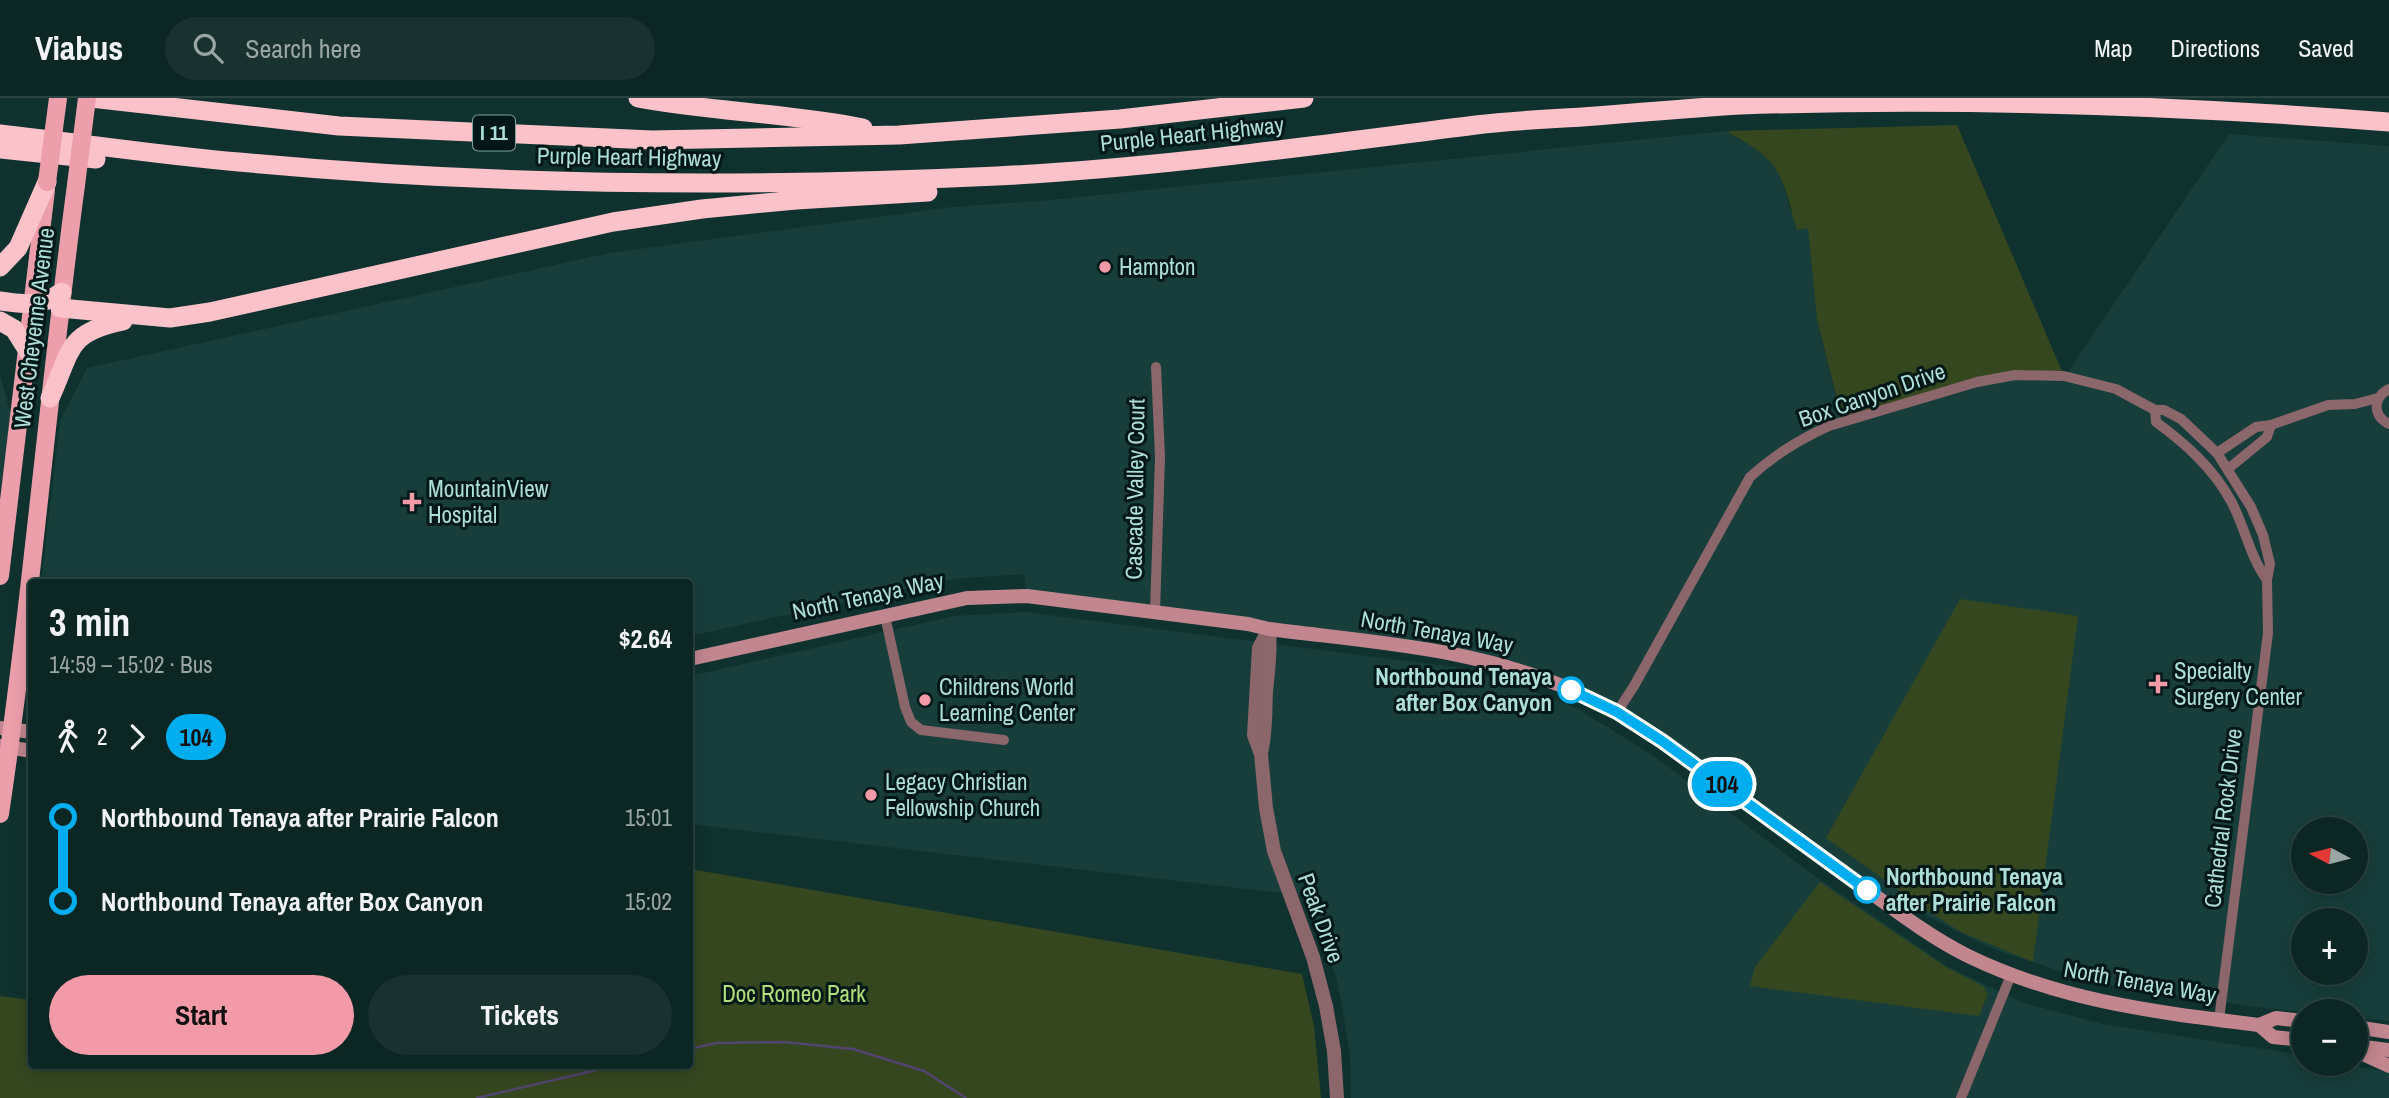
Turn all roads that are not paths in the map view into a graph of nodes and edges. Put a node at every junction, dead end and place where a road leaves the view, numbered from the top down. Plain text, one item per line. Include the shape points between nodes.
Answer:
1 (58, 98) edge
2 (89, 98) edge
3 (638, 98) edge
4 (1304, 98) edge
5 (2389, 122) edge
6 (0, 134) edge
7 (899, 135) junction
8 (0, 149) edge
9 (1203, 158) junction
10 (237, 162) junction
11 (47, 182) junction
12 (0, 267) edge
13 (61, 300) junction
14 (0, 301) edge
15 (34, 305) junction
16 (141, 317) junction
17 (0, 321) edge
18 (28, 351) junction
19 (1156, 367) dead end
20 (2389, 389) edge
21 (50, 398) junction
22 (2378, 398) junction
23 (2354, 404) junction
24 (2155, 410) junction
25 (2376, 411) junction
26 (2389, 424) edge
27 (2271, 425) junction
28 (2217, 453) junction
29 (2206, 465) joint
30 (2228, 469) junction
31 (0, 576) edge
32 (31, 579) edge
33 (2267, 580) junction
34 (28, 600) edge
35 (1155, 611) junction
36 (885, 616) junction
37 (1269, 629) junction
38 (693, 658) edge
39 (1617, 712) junction
40 (28, 733) edge
41 (5, 738) edge
42 (1004, 740) dead end
43 (28, 749) edge
44 (0, 814) edge
45 (2011, 975) junction
46 (2219, 1020) junction
47 (2291, 1020) edge
48 (2259, 1025) junction
49 (2368, 1029) edge
50 (2389, 1032) edge
51 (2291, 1039) edge
52 (2368, 1049) edge
53 (2389, 1050) edge
54 (2368, 1055) edge
55 (2389, 1066) edge
56 (1337, 1098) edge
57 (1961, 1098) edge

1 - 11 main road, West Cheyenne Avenue, bridge
2 - 7 highway, Purple Heart Highway / I 11 via 339,126 638,140
2 - 13 main road, West Cheyenne Avenue, bridge
3 - 7 highway via 823,120
4 - 7 highway, Purple Heart Highway / I 11 via 1120,119
5 - 9 highway, Purple Heart Highway / I 11 via 2189,108 1836,101 1483,124
6 - 10 highway, Purple Heart Highway / I 11
8 - 10 highway via 151,164
9 - 10 highway, Purple Heart Highway / I 11 via 1003,176 650,184
9 - 16 highway via 1146,175 796,200 646,217 210,312
11 - 12 highway via 18,248
11 - 15 main road, West Cheyenne Avenue
13 - 15 highway
13 - 16 highway
13 - 21 main road, West Cheyenne Avenue
14 - 15 highway
15 - 18 main road, West Cheyenne Avenue
16 - 21 highway via 99,326 77,340
17 - 18 highway via 14,329
18 - 31 main road, West Cheyenne Avenue
19 - 35 street, Cascade Valley Court via 1160,468
20 - 22 street
21 - 32 main road, West Cheyenne Avenue
22 - 23 street
22 - 25 street
23 - 25 street
23 - 27 street via 2328,405
24 - 28 street, Box Canyon Drive via 2181,419
24 - 29 street, Box Canyon Drive via 2156,422
24 - 39 street, Box Canyon Drive via 2105,386 2064,376 2015,375 1977,382 1806,436 1750,477
25 - 26 street
27 - 28 street via 2256,427
27 - 30 street via 2267,437
28 - 30 street, Cathedral Rock Drive
29 - 33 street, Cathedral Rock Drive via 2231,501
30 - 33 street, Cathedral Rock Drive via 2263,535 2270,564
33 - 46 street, Cathedral Rock Drive via 2268,633
34 - 41 main road, West Cheyenne Avenue
35 - 36 main road, North Tenaya Way via 995,595
35 - 37 main road, North Tenaya Way
36 - 38 main road, North Tenaya Way
36 - 42 street via 911,722 921,730
37 - 39 main road, North Tenaya Way via 1473,656 1557,683
37 - 56 street, Peak Drive via 1266,733 1261,754 1266,808 1274,851 1326,1006
39 - 45 main road, North Tenaya Way via 1908,920 1966,955
40 - 41 main road
41 - 43 main road
41 - 44 main road, West Cheyenne Avenue
45 - 46 main road, North Tenaya Way via 2096,1001
45 - 57 street
46 - 48 main road, North Tenaya Way
47 - 48 main road, North Tenaya Way via 2276,1018
48 - 51 main road, North Tenaya Way via 2273,1037
49 - 50 main road
52 - 53 main road
54 - 55 main road

